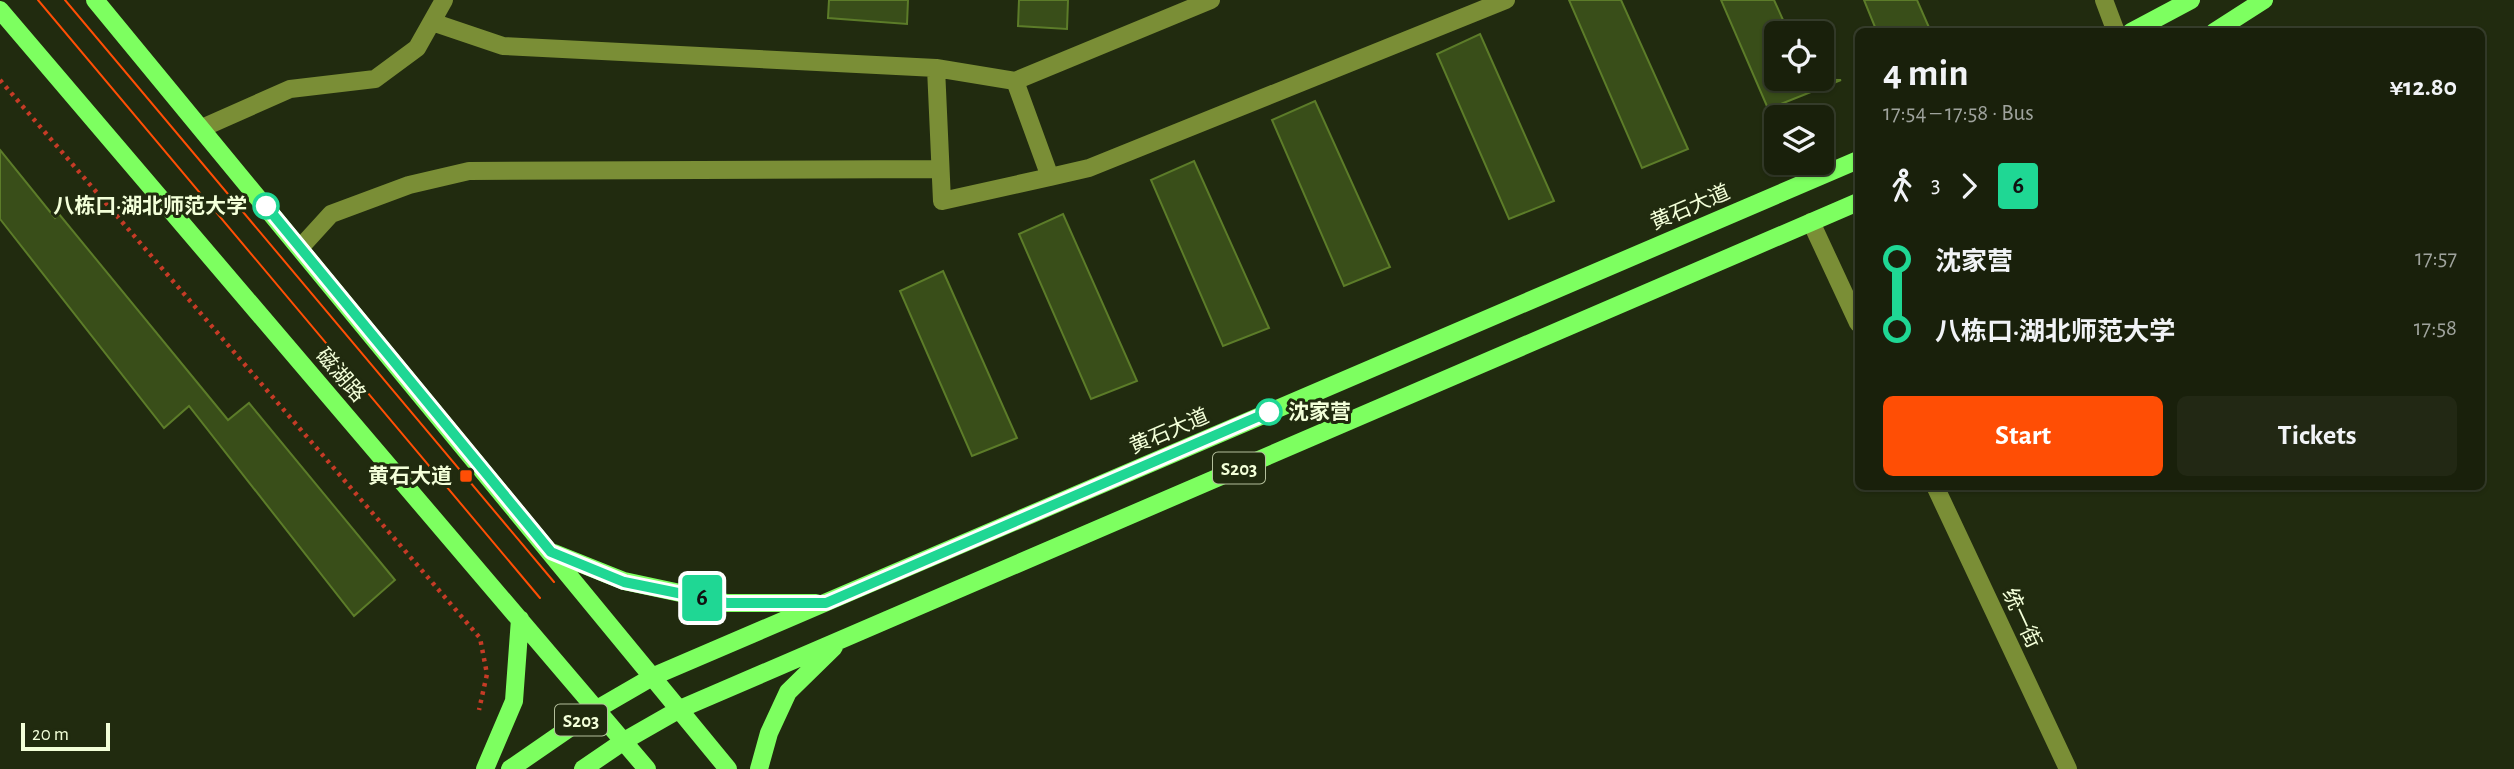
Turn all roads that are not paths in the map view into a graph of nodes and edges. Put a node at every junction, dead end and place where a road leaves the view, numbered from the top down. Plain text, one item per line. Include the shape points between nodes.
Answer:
1 (95, 0) edge
2 (444, 0) edge
3 (1211, 0) edge
4 (1506, 0) edge
5 (2104, 0) edge
6 (2191, 0) edge
7 (2264, 0) edge
8 (0, 10) edge
9 (432, 22) junction
10 (2114, 28) edge
11 (2138, 28) edge
12 (2220, 28) edge
13 (936, 68) junction
14 (1015, 81) junction
15 (202, 128) junction
16 (1855, 161) edge
17 (940, 169) junction
18 (1050, 177) junction
19 (1855, 203) edge
20 (1811, 222) junction
21 (300, 248) junction
22 (1855, 317) edge
23 (1938, 490) edge
24 (551, 552) junction
25 (826, 603) junction
26 (520, 619) junction
27 (841, 640) junction
28 (654, 676) junction
29 (597, 709) junction
30 (680, 709) junction
31 (624, 741) junction
32 (485, 769) edge
33 (510, 769) edge
34 (583, 769) edge
35 (647, 769) edge
36 (728, 769) edge
37 (759, 769) edge
38 (2068, 769) edge

1 - 15 main road
2 - 9 street
3 - 14 street
4 - 18 street via 1089,168
5 - 10 street
6 - 11 main road
7 - 12 main road
8 - 26 main road, 磁湖路
9 - 13 street via 503,46
9 - 15 street via 417,48 375,79 290,89
13 - 14 street
13 - 17 street
14 - 18 street
15 - 21 main road
16 - 25 main road, 黄石大道 / S203
17 - 18 street via 942,201
17 - 21 street via 469,171 409,185 331,214
19 - 20 main road, S203
20 - 22 street
20 - 27 main road, S203
21 - 24 main road
23 - 38 street, 统一街
24 - 25 main road via 624,582 727,603
24 - 28 main road
25 - 28 main road, 黄石大道 / S203
26 - 29 main road, 磁湖路
26 - 32 main road via 514,701
27 - 30 main road, S203
27 - 37 main road via 788,692
28 - 29 main road, 黄石大道 / S203
28 - 30 main road
29 - 31 main road, 磁湖路
29 - 33 main road, 黄石大道 / S203
30 - 31 main road, S203
30 - 36 main road
31 - 34 main road, S203
31 - 35 main road, 磁湖路

